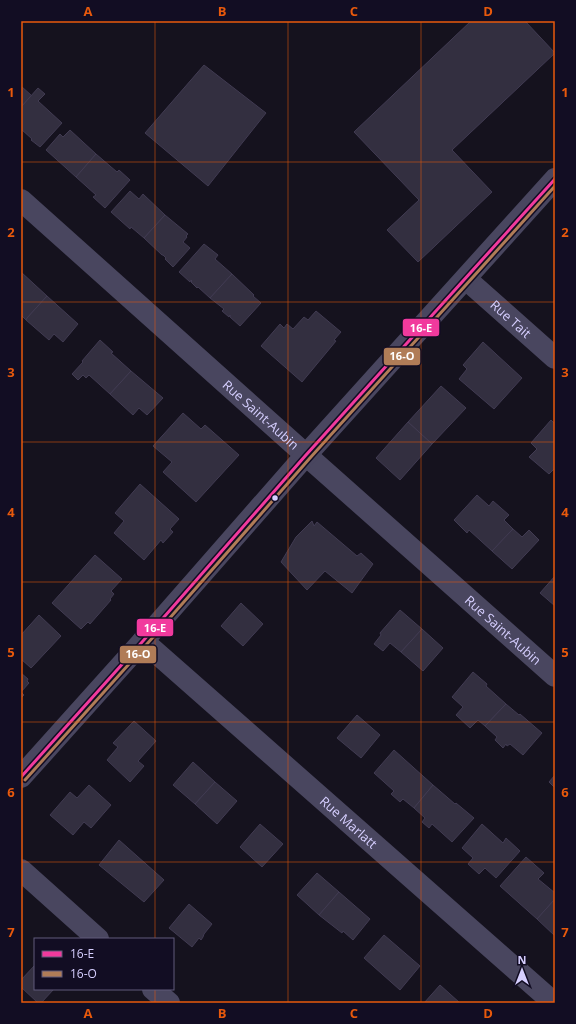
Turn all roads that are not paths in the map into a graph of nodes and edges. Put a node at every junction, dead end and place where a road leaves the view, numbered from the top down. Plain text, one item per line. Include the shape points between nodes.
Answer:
1 (555, 179) edge
2 (21, 200) edge
3 (466, 279) junction
4 (555, 358) edge
5 (306, 456) junction
6 (143, 641) junction
7 (555, 676) edge
8 (21, 777) edge
9 (21, 870) edge
10 (97, 938) edge
11 (154, 990) edge
12 (169, 1003) edge
13 (554, 1003) edge

1 - 3 street
2 - 5 street, Rue Saint-Aubin
3 - 4 street, Rue Tait
3 - 5 street
5 - 6 street
5 - 7 street, Rue Saint-Aubin
6 - 8 street
6 - 13 street, Rue Marlatt
9 - 10 street
11 - 12 street

